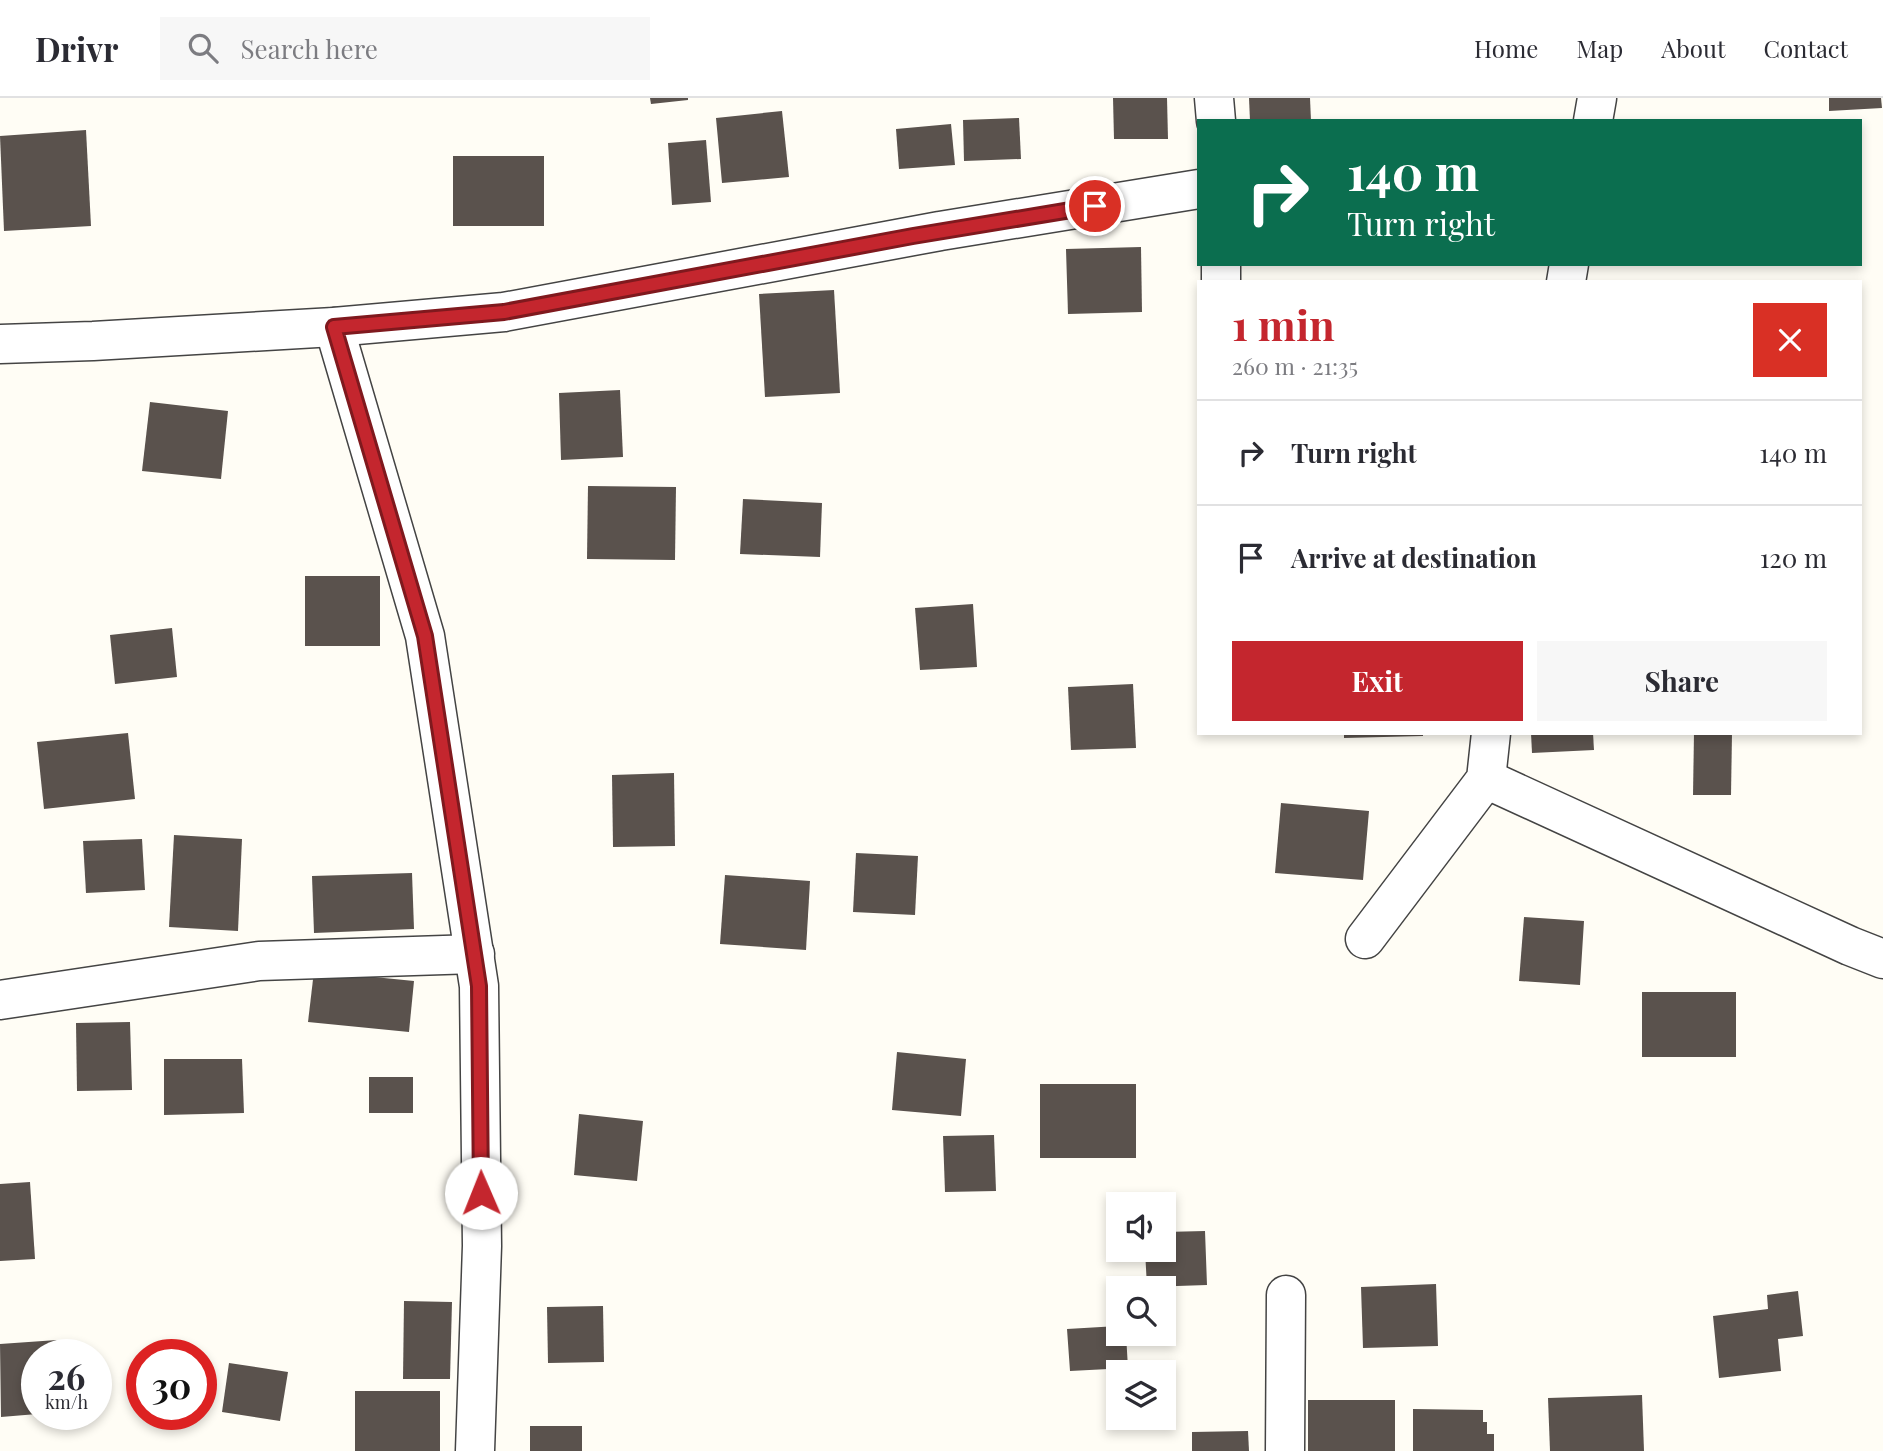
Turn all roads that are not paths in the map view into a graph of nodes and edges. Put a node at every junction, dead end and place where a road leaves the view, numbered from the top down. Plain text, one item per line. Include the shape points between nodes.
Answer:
1 (1214, 98) edge
2 (1597, 98) edge
3 (1216, 119) edge
4 (1593, 119) edge
5 (1197, 189) edge
6 (334, 327) junction
7 (0, 344) edge
8 (1491, 735) edge
9 (1486, 779) junction
10 (1365, 939) dead end
11 (475, 954) junction
12 (1883, 959) edge
13 (0, 1000) edge
14 (1286, 1294) dead end
15 (475, 1451) edge
16 (1285, 1451) edge

1 - 3 street
2 - 4 street
5 - 6 street via 940,231 504,312
6 - 7 street
6 - 11 street via 425,636
8 - 9 street
9 - 10 street
9 - 12 street
11 - 13 street via 259,961
11 - 15 street via 482,1246
14 - 16 street

